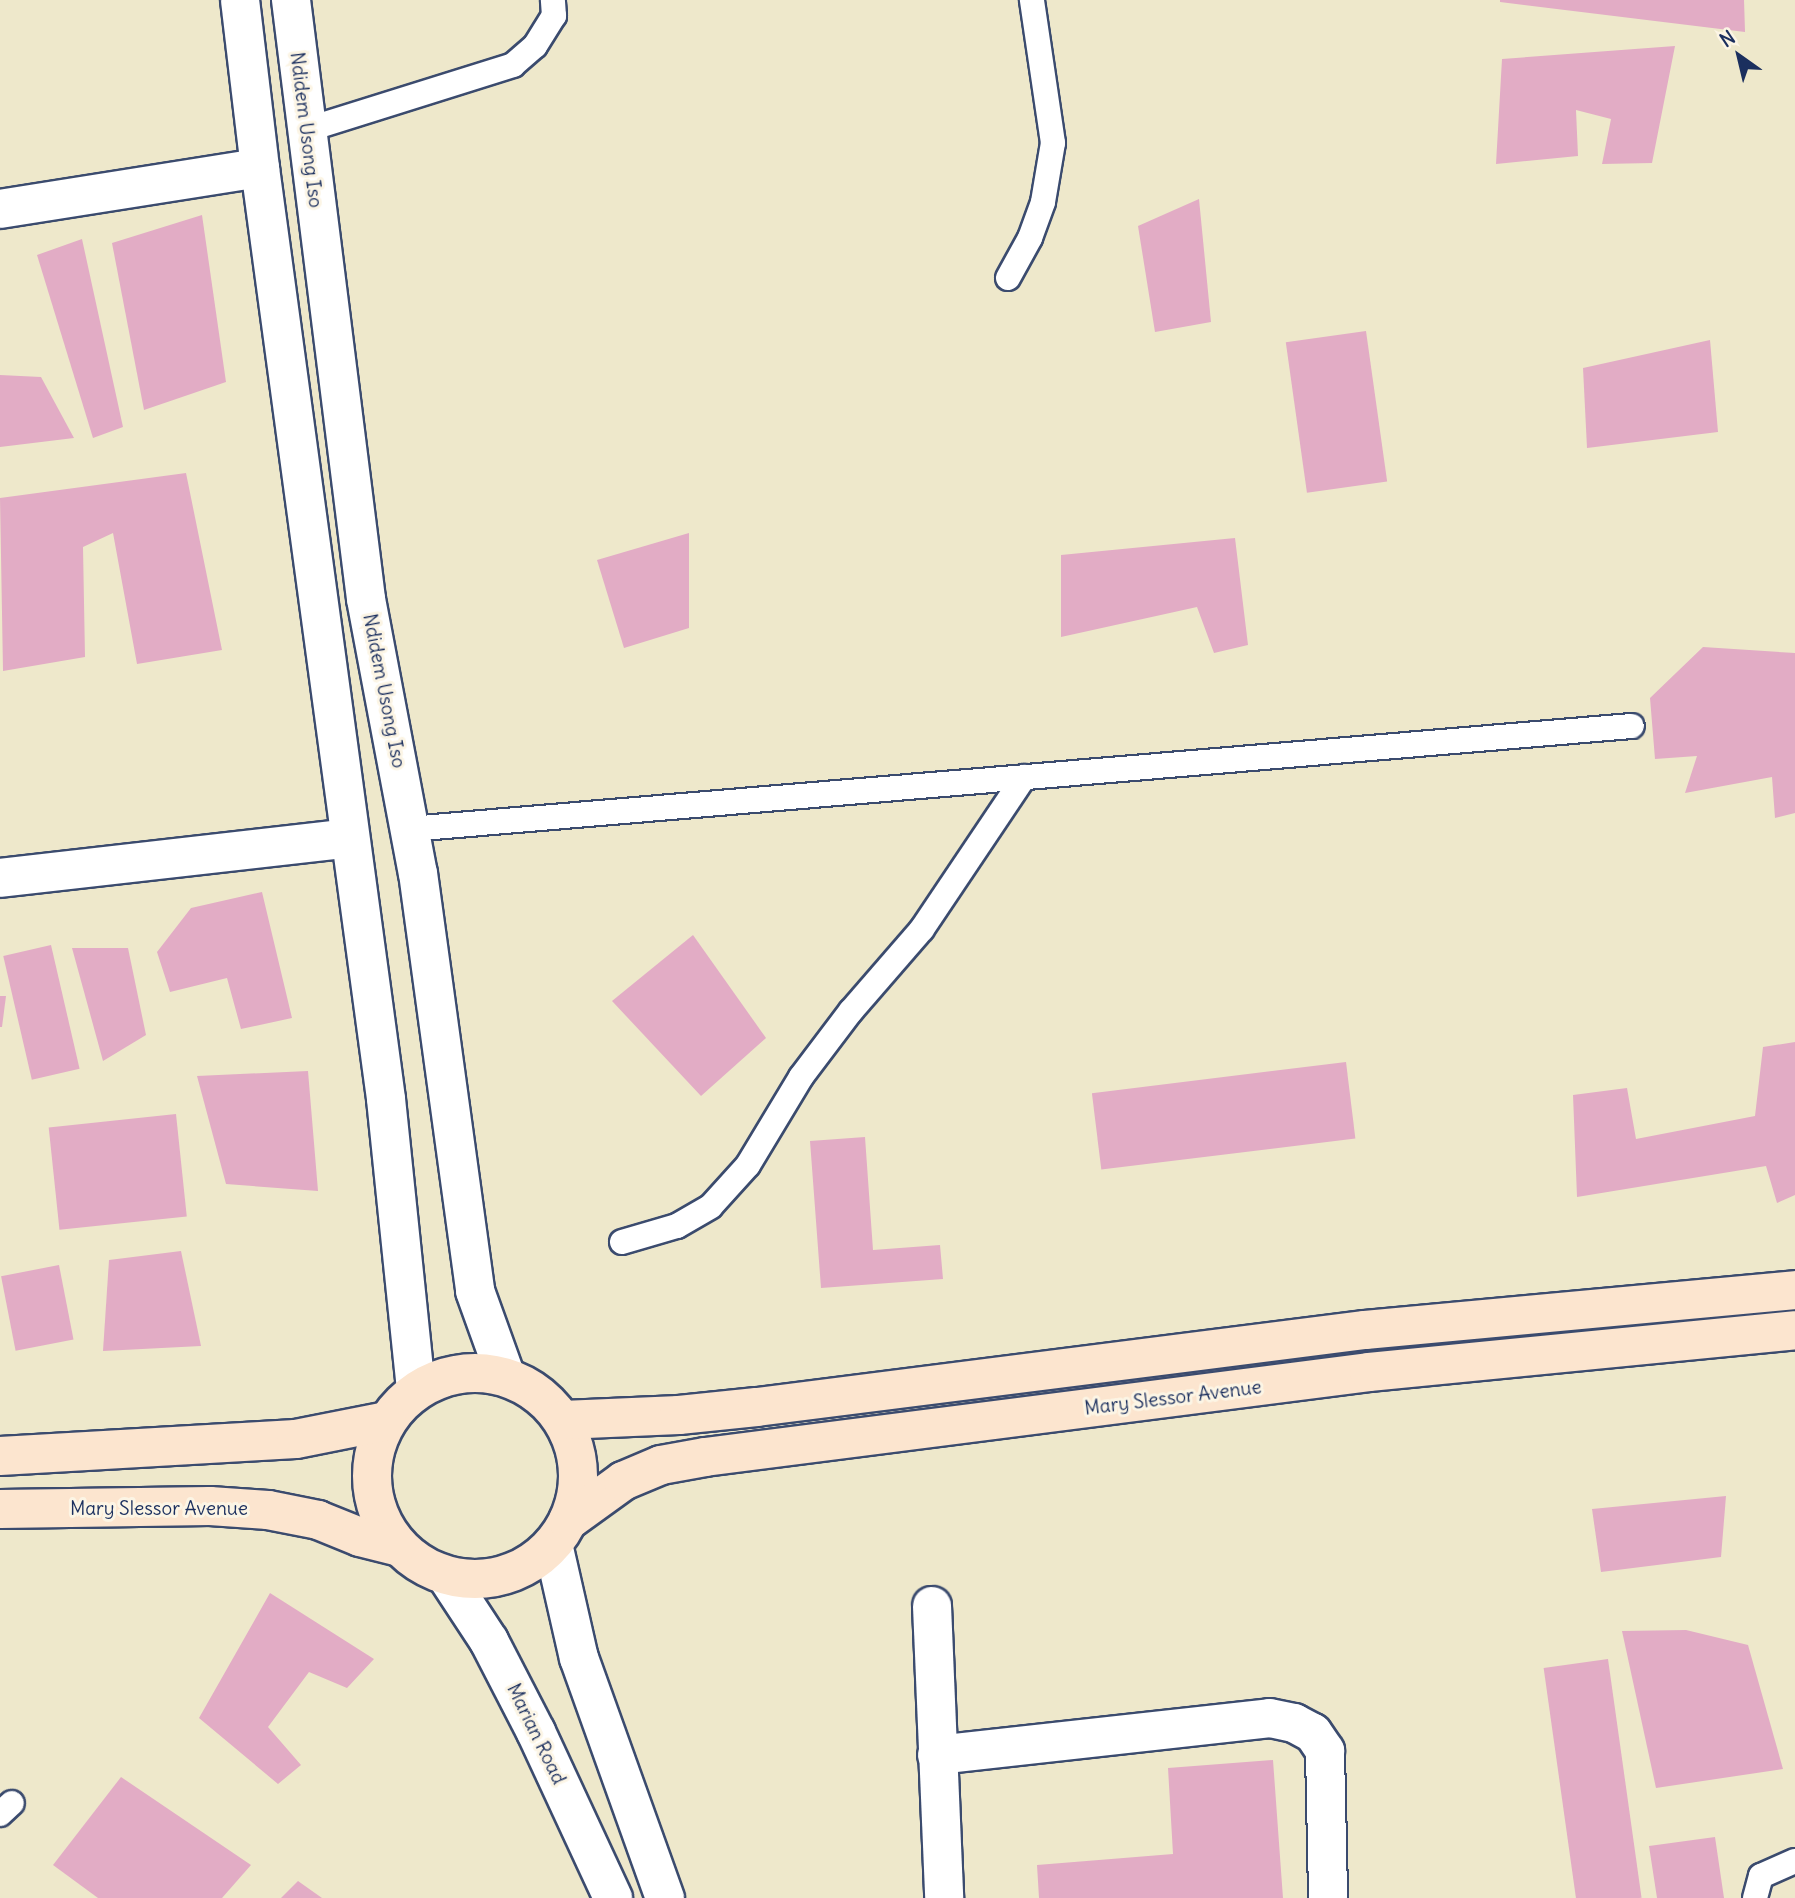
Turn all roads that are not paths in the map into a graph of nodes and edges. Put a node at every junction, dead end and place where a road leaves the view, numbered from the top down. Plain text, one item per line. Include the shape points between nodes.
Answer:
1 (240, 0) edge
2 (290, 0) edge
3 (553, 0) edge
4 (1032, 0) edge
5 (306, 130) junction
6 (260, 168) junction
7 (0, 209) edge
8 (1007, 278) dead end
9 (1632, 726) dead end
10 (1024, 777) junction
11 (410, 829) junction
12 (350, 838) junction
13 (0, 878) edge
14 (622, 1242) dead end
15 (1795, 1290) edge
16 (1795, 1331) edge
17 (506, 1377) junction
18 (416, 1390) junction
19 (563, 1420) junction
20 (387, 1421) junction
21 (0, 1457) edge
22 (0, 1509) edge
23 (561, 1533) junction
24 (396, 1546) junction
25 (447, 1577) junction
26 (932, 1606) dead end
27 (937, 1755) junction
28 (1795, 1861) edge
29 (613, 1898) edge
30 (664, 1898) edge
31 (944, 1898) edge
32 (1328, 1898) edge
33 (1755, 1898) edge

1 - 6 street
2 - 5 street, Ndidem Usong Iso
3 - 5 lane via 554,16 535,46 513,65
4 - 8 lane via 1053,143 1043,202 1030,238
5 - 11 street, Ndidem Usong Iso via 366,599
6 - 7 street
6 - 12 street
9 - 10 lane
10 - 11 lane
10 - 14 lane via 922,929 850,1011 801,1077 748,1165 711,1206 677,1226
11 - 17 street, Ndidem Usong Iso via 475,1291
12 - 13 street
12 - 18 street via 386,1099
15 - 19 main road via 1365,1330 757,1407
16 - 23 main road, Mary Slessor Avenue via 1369,1372 705,1457 661,1465 623,1481
17 - 18 main road via 475,1372 444,1377
17 - 19 main road via 539,1393
18 - 20 main road
19 - 23 main road via 577,1452 578,1488
20 - 21 main road via 296,1439
20 - 24 main road via 373,1452 370,1485 379,1517
22 - 24 main road, Mary Slessor Avenue via 211,1506 268,1510 318,1520
23 - 25 main road via 522,1569 486,1580
23 - 30 street via 579,1658
24 - 25 main road
25 - 29 street, Marian Road via 489,1641 530,1720
26 - 27 street
27 - 31 street
27 - 32 street via 1270,1718 1294,1723 1313,1733 1325,1751
28 - 33 lane via 1761,1876

